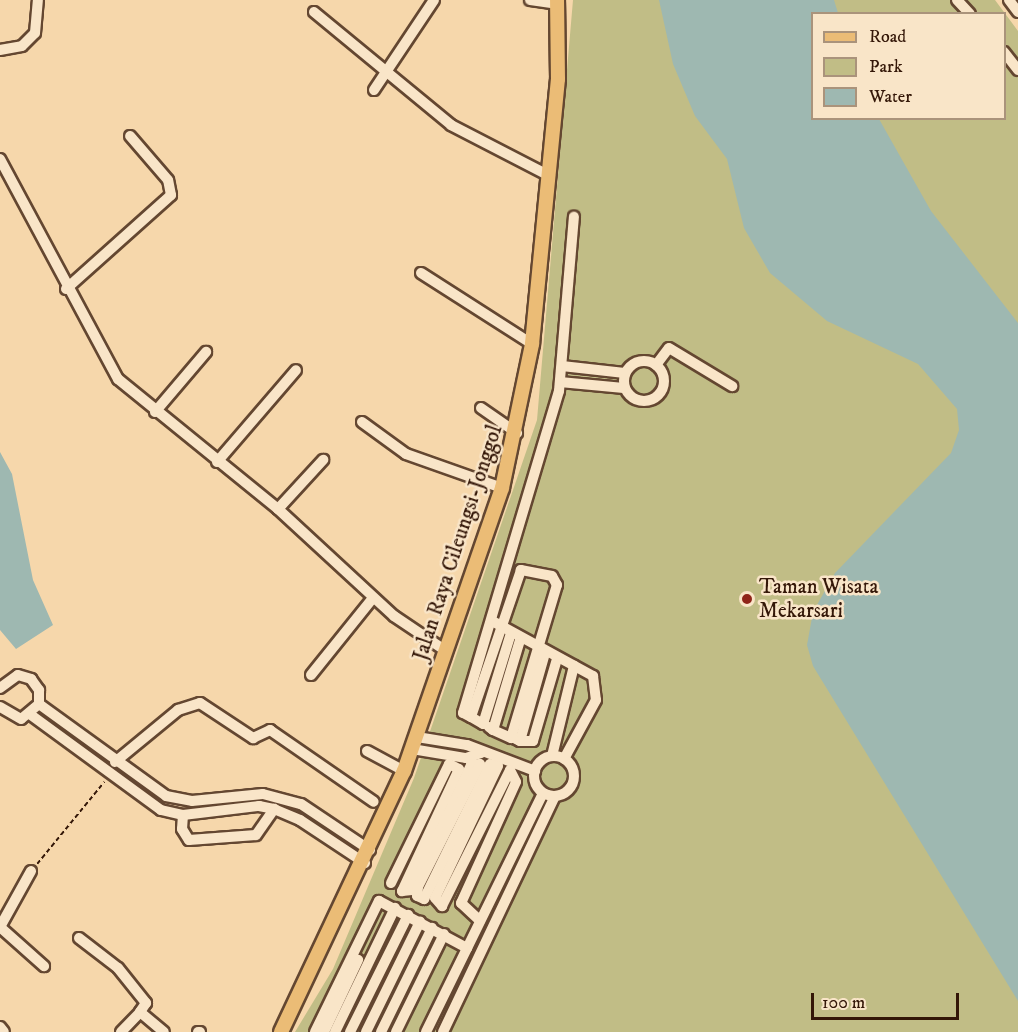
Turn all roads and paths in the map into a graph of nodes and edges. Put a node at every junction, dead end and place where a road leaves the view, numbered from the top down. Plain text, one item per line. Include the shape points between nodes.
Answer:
1 (38, 0) edge
2 (434, 0) edge
3 (530, 0) edge
4 (957, 0) edge
5 (1009, 0) edge
6 (557, 2) edge
7 (314, 12) dead end
8 (968, 12) edge
9 (1018, 12) edge
10 (0, 50) edge
11 (1006, 53) edge
12 (1018, 70) edge
13 (387, 73) junction
14 (374, 90) dead end
15 (130, 136) dead end
16 (1, 162) edge
17 (550, 176) junction
18 (574, 218) dead end
19 (422, 273) dead end
20 (66, 289) junction
21 (532, 344) junction
22 (206, 352) dead end
23 (656, 364) junction
24 (562, 366) junction
25 (296, 370) dead end
26 (625, 373) junction
27 (560, 382) junction
28 (732, 386) dead end
29 (624, 387) junction
30 (481, 408) dead end
31 (155, 412) junction
32 (362, 422) dead end
33 (517, 433) junction
34 (323, 460) dead end
35 (217, 462) junction
36 (502, 488) junction
37 (278, 509) junction
38 (373, 598) junction
39 (494, 621) junction
40 (515, 637) junction
41 (446, 651) junction
42 (542, 651) junction
43 (557, 659) junction
44 (574, 666) junction
45 (311, 675) dead end
46 (2, 682) edge
47 (39, 704) junction
48 (2, 715) edge
49 (31, 715) junction
50 (488, 727) junction
51 (516, 739) junction
52 (415, 743) junction
53 (367, 751) dead end
54 (552, 756) junction
55 (564, 759) junction
56 (115, 762) junction
57 (484, 762) junction
58 (459, 769) junction
59 (510, 770) junction
60 (404, 771) junction
61 (535, 771) junction
62 (110, 776) junction
63 (543, 793) junction
64 (555, 796) junction
65 (374, 802) dead end
66 (273, 809) junction
67 (183, 815) junction
68 (368, 857) junction
69 (31, 871) joint
70 (391, 883) dead end
71 (385, 903) junction
72 (395, 908) junction
73 (408, 915) junction
74 (480, 921) junction
75 (420, 922) junction
76 (0, 927) edge
77 (432, 928) junction
78 (444, 934) junction
79 (79, 938) dead end
80 (467, 948) junction
81 (44, 966) dead end
82 (140, 1012) junction
83 (0, 1027) edge
84 (4, 1032) edge
85 (121, 1032) edge
86 (164, 1032) edge
87 (281, 1032) edge
88 (315, 1032) edge
89 (324, 1032) edge
90 (334, 1032) edge
91 (350, 1032) edge
92 (366, 1032) edge
93 (381, 1032) edge
94 (396, 1032) edge
95 (426, 1032) edge
96 (443, 1032) edge

1 - 10 street via 35,33 22,46
2 - 13 street
3 - 6 street
4 - 8 street
5 - 9 street
6 - 17 main road, Jalan Raya Cileungsi-Jonggol
7 - 13 street
11 - 12 street
13 - 14 street
13 - 17 street via 465,134
15 - 20 street via 168,180 170,198
16 - 20 street
17 - 21 main road, Jalan Raya Cileungsi-Jonggol
18 - 24 street
19 - 21 street
20 - 31 street via 110,369
21 - 33 main road, Jalan Raya Cileungsi-Jonggol
22 - 31 street
23 - 26 street via 638,362
23 - 28 street via 669,348
23 - 29 street via 664,382 656,397 635,400
24 - 26 street
24 - 27 street
25 - 35 street
26 - 29 street
27 - 29 street
27 - 39 street
30 - 33 street
31 - 35 street
32 - 36 street via 405,454
33 - 36 main road, Jalan Raya Cileungsi-Jonggol
34 - 37 street
35 - 37 street
36 - 41 main road, Jalan Raya Cileungsi-Jonggol
37 - 38 street
38 - 41 street
38 - 45 street
39 - 40 street
39 - 42 street via 522,570 554,577 557,585
39 - 50 street via 471,717
40 - 42 street
40 - 50 street
41 - 52 main road, Jalan Raya Cileungsi-Jonggol
42 - 43 street
42 - 51 street
43 - 44 street
43 - 51 street via 533,741
44 - 54 street
44 - 55 street via 593,676 596,700
46 - 47 street via 18,675 31,679 39,690
47 - 49 street
47 - 56 street
48 - 49 street via 21,719
49 - 62 street
50 - 51 street
52 - 57 street
52 - 60 main road, Jalan Raya Cileungsi-Jonggol
53 - 60 street
54 - 55 street
54 - 61 street
55 - 64 street via 573,780
56 - 65 street via 178,711 200,703 253,738 270,730
56 - 68 street via 166,796 192,801 263,794 301,804
57 - 57 street via 427,898 418,897 418,887
57 - 58 street
57 - 58 street via 412,890 402,891
57 - 59 street
57 - 59 street via 435,898 438,906
57 - 61 street
58 - 70 street via 449,764
59 - 74 street via 516,782 461,903
60 - 68 main road, Jalan Raya Cileungsi-Jonggol
61 - 63 street
62 - 67 street via 161,810
62 - 69 path
63 - 64 street
63 - 74 street
64 - 96 street
66 - 67 street via 259,806
66 - 67 street via 256,835 189,840 182,829
66 - 68 street
68 - 87 main road, Jalan Raya Cileungsi-Jonggol
69 - 76 street
71 - 72 street
71 - 88 street via 378,901
71 - 89 street
72 - 73 street
72 - 90 street
73 - 75 street
73 - 91 street
74 - 80 street
75 - 77 street
75 - 92 street
76 - 81 street
77 - 78 street
77 - 93 street
78 - 80 street
78 - 94 street
79 - 82 street via 118,968 146,1003
80 - 95 street
82 - 85 street
82 - 86 street
83 - 84 street

